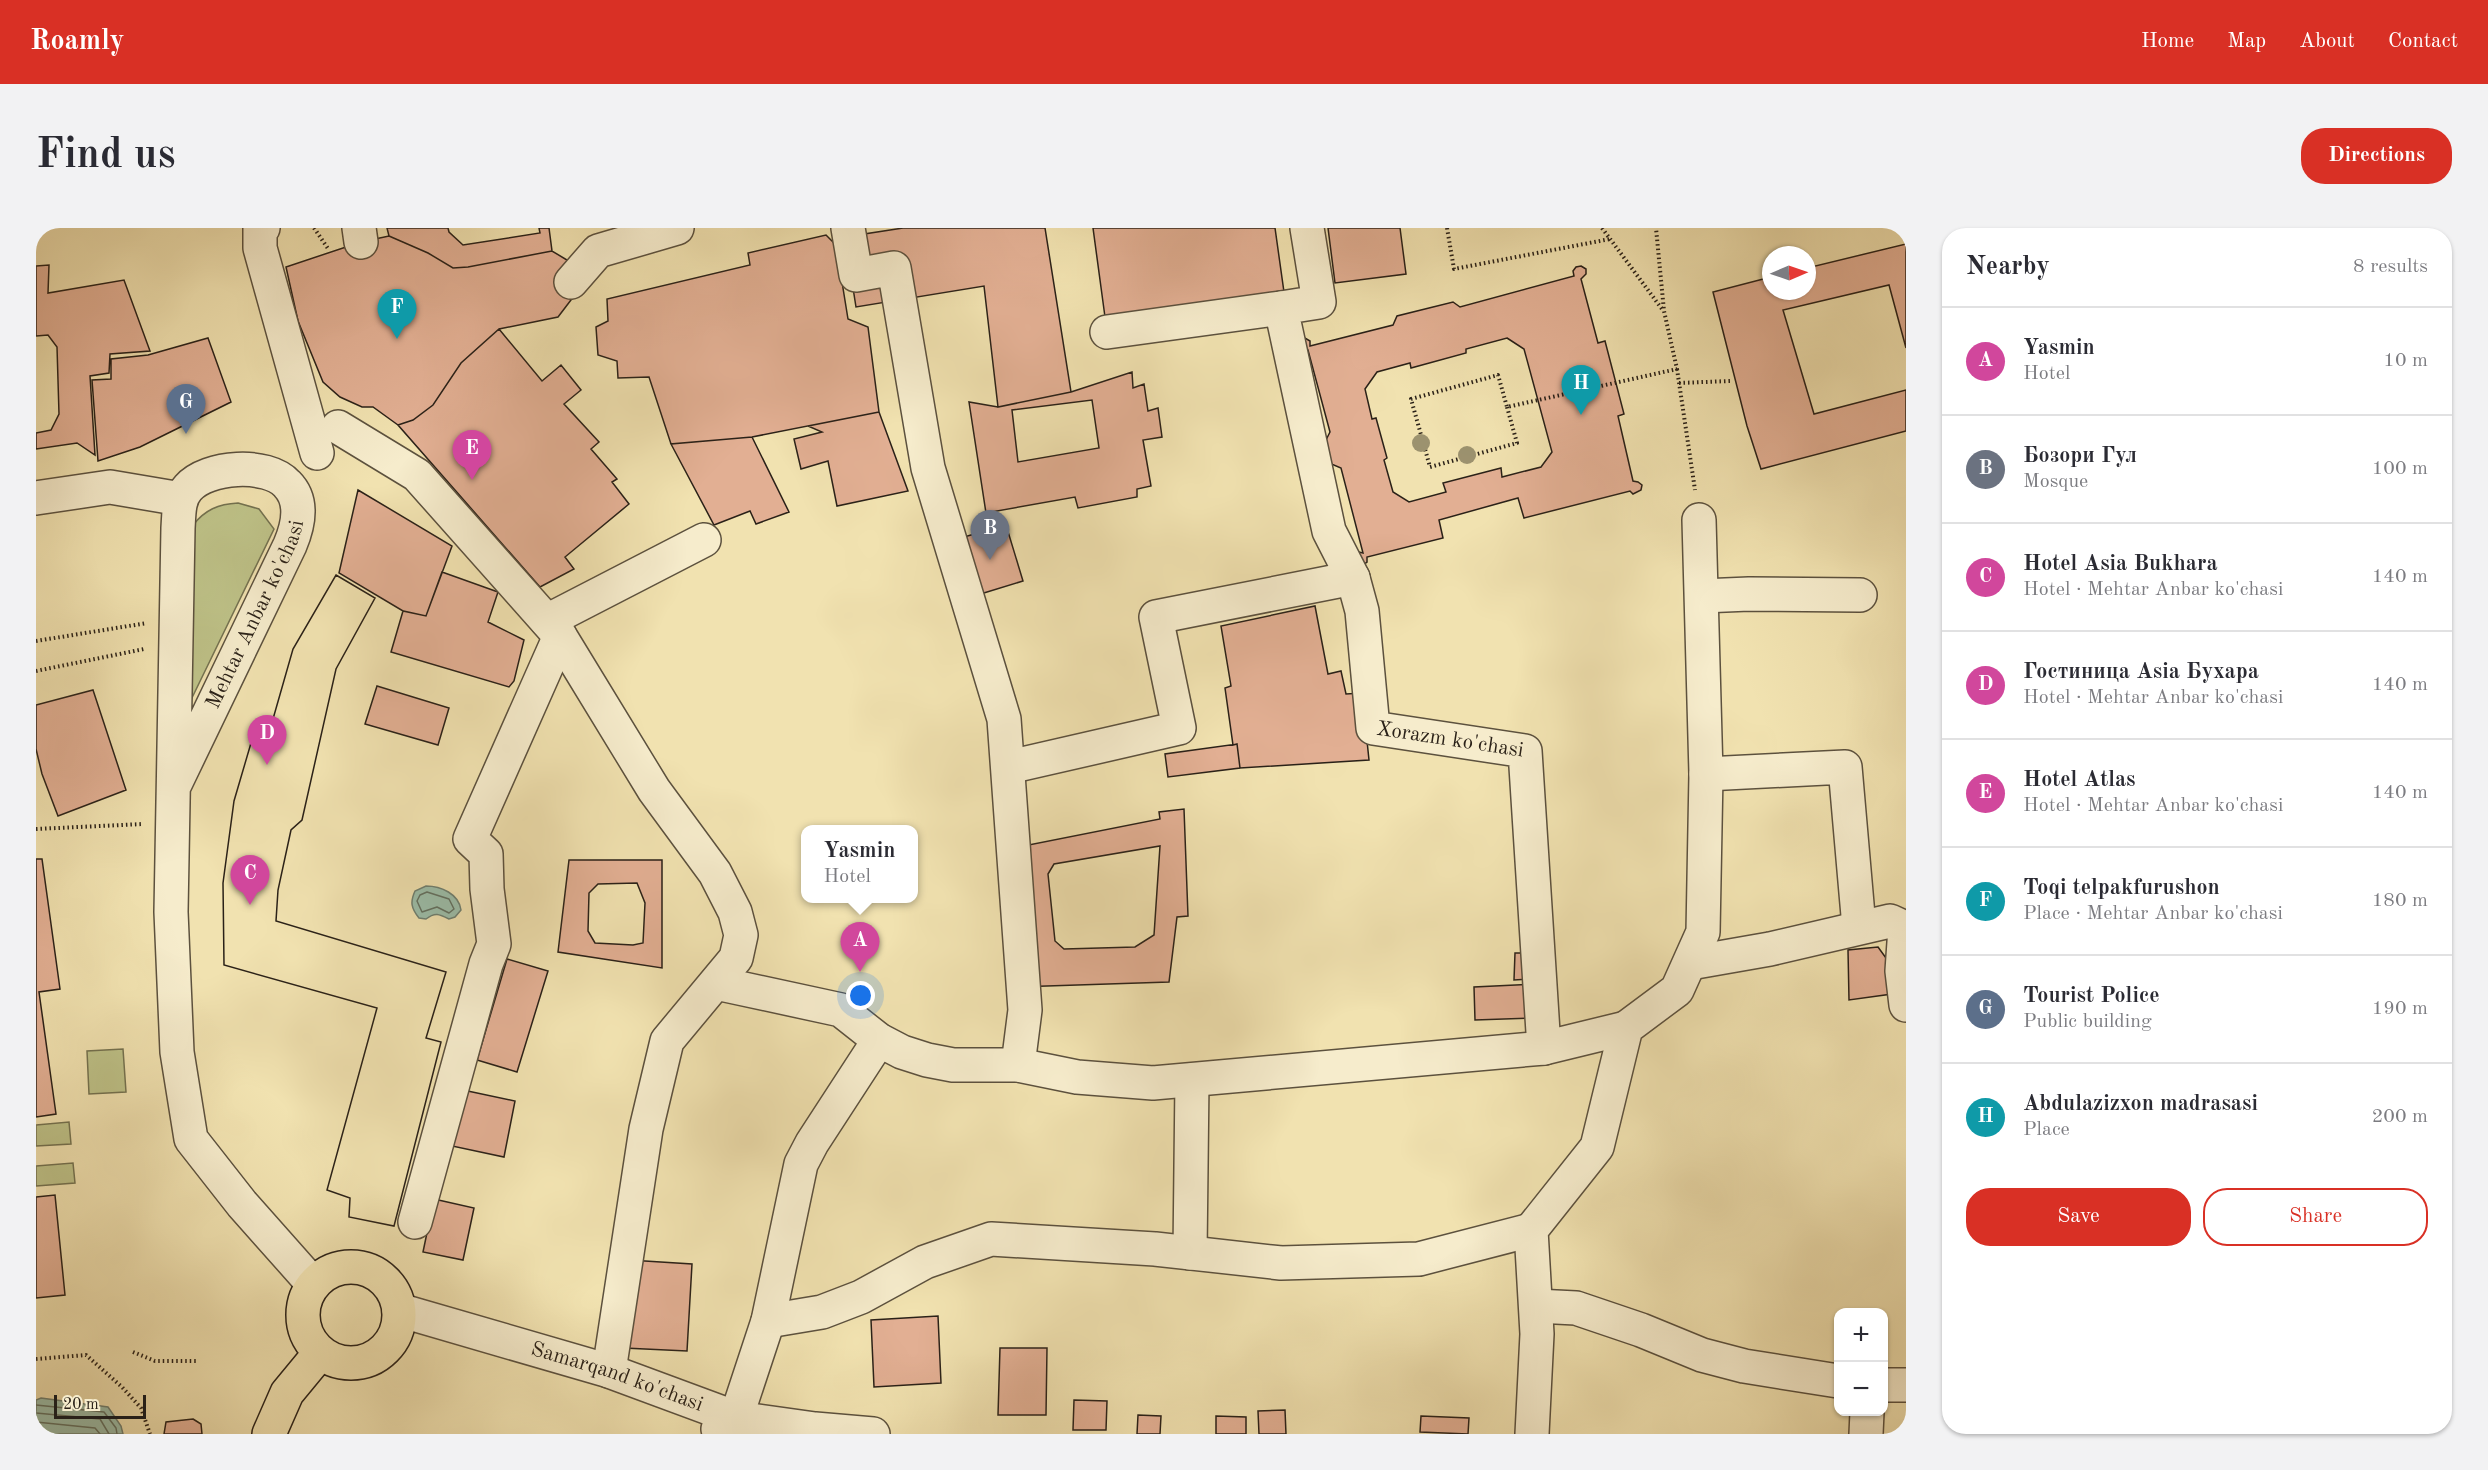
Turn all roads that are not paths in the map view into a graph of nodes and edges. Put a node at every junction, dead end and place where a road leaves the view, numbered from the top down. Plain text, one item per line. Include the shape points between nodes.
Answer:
1 (263, 228) edge
2 (677, 228) edge
3 (848, 228) edge
4 (1307, 228) edge
5 (571, 282) dead end
6 (1281, 308) junction
7 (1107, 332) dead end
8 (338, 427) dead end
9 (316, 453) dead end
10 (36, 498) edge
11 (181, 499) junction
12 (1699, 520) road end
13 (704, 540) dead end
14 (1353, 578) junction
15 (1860, 595) dead end
16 (1702, 596) junction
17 (554, 628) junction
18 (1009, 767) junction
19 (1706, 774) junction
20 (175, 784) junction
21 (1859, 927) junction
22 (1690, 963) junction
23 (1904, 971) edge
24 (716, 982) junction
25 (1906, 1005) edge
26 (1626, 1028) junction
27 (879, 1040) junction
28 (1544, 1048) junction
29 (1018, 1065) junction
30 (1192, 1080) junction
31 (415, 1222) dead end
32 (1531, 1230) junction
33 (1190, 1253) junction
34 (313, 1284) junction
35 (1536, 1306) junction
36 (399, 1310) junction
37 (768, 1321) junction
38 (320, 1353) junction
39 (609, 1371) junction
40 (1834, 1380) edge
41 (1888, 1385) edge
42 (1906, 1385) edge
43 (1867, 1416) edge
44 (725, 1426) edge
45 (269, 1434) edge
46 (873, 1434) edge
47 (1532, 1434) edge
48 (1866, 1434) edge

1 - 9 street via 260,248
2 - 5 street via 598,250
3 - 18 street via 856,275 894,268 927,468 1004,719
4 - 6 street via 1319,302
6 - 7 street
6 - 14 street via 1329,531
8 - 17 street via 417,475
10 - 11 street via 110,487
11 - 20 street, Mehtar Anbar ko'chasi
11 - 20 street, Mehtar Anbar ko'chasi via 189,487 214,472 267,472 287,484 298,506 298,525
12 - 16 street
13 - 17 street
14 - 18 street via 1156,617 1179,728
14 - 28 street, Xorazm ko'chasi via 1362,611 1374,728 1525,751
15 - 16 street
16 - 19 street
17 - 24 street via 654,790 715,873 735,912 741,934 736,958
17 - 31 street via 470,838 486,854 494,944
18 - 29 street via 1025,1010
19 - 21 street via 1845,767
19 - 22 street via 1703,932
20 - 34 street, Mehtar Anbar ko'chasi via 173,996 177,1052 191,1139
21 - 22 street
21 - 23 street via 1890,921 1905,928
22 - 26 street via 1677,990
23 - 25 street
24 - 27 street via 841,1010
24 - 39 street via 666,1041 646,1129
26 - 28 street
26 - 32 street via 1597,1147
27 - 29 street via 902,1052 953,1065
27 - 37 street via 801,1164
28 - 30 street
29 - 30 street via 1077,1077 1153,1083
30 - 33 street
32 - 33 street via 1419,1259 1281,1263
32 - 35 street
33 - 37 street via 991,1239 926,1262 861,1297 822,1312
34 - 36 main road via 328,1271 346,1266 365,1268 382,1277 394,1292
34 - 38 main road via 304,1301 302,1319 308,1338
35 - 40 street via 1576,1308 1744,1366
35 - 47 street
36 - 38 main road via 398,1329 389,1346 374,1358 356,1363 337,1361
36 - 39 street, Samarqand ko'chasi
37 - 44 street
38 - 45 main road via 287,1393
39 - 44 street, Samarqand ko'chasi
41 - 42 street
43 - 48 street
44 - 46 street, Samarqand ko'chasi

